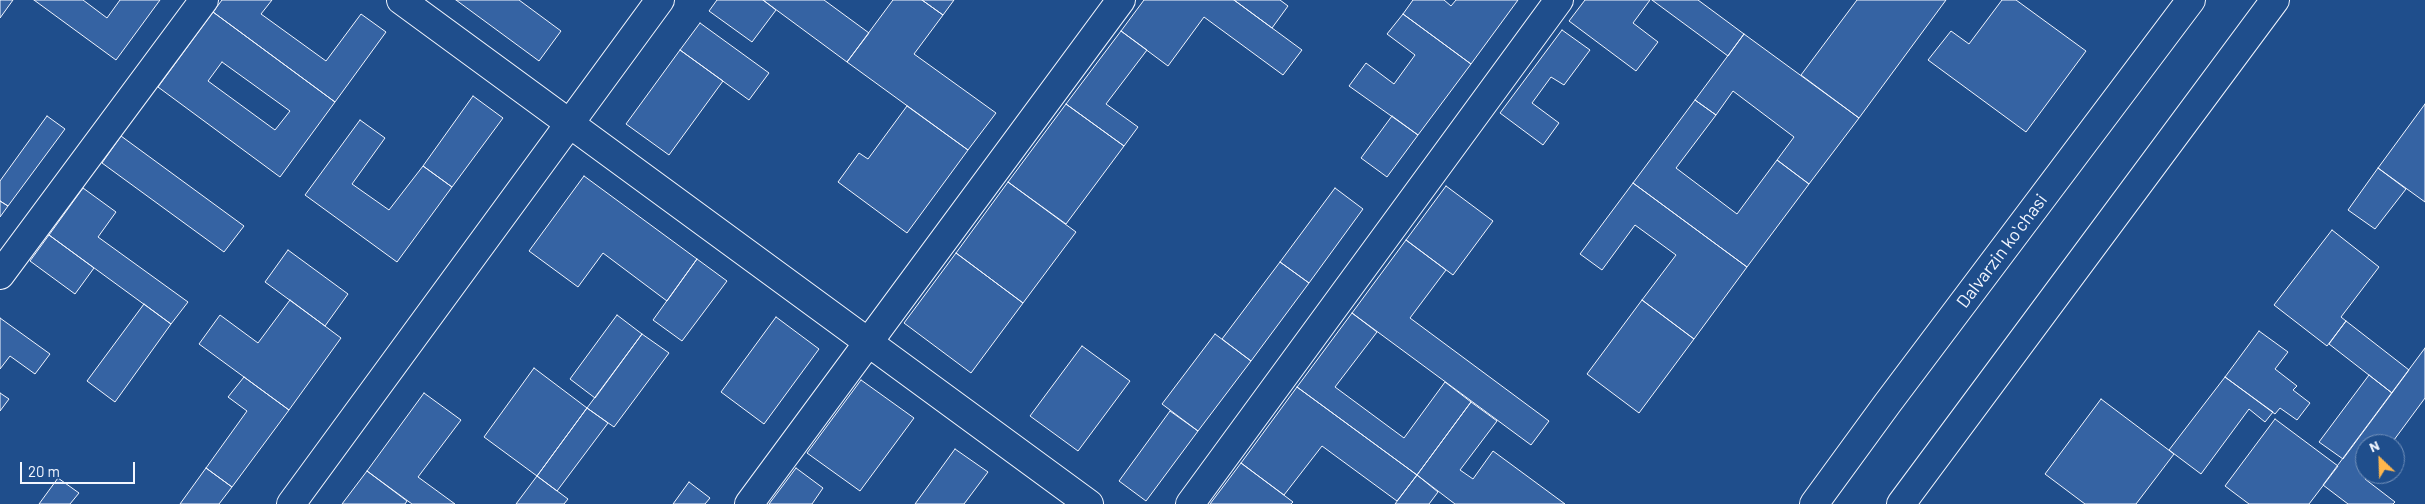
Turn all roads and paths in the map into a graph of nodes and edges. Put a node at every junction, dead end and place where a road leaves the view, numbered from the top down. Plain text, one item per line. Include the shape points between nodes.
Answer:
1 (204, 0) edge
2 (401, 0) edge
3 (660, 0) edge
4 (1121, 0) edge
5 (1559, 0) edge
6 (2191, 0) edge
7 (2275, 0) edge
8 (570, 124) junction
9 (0, 275) edge
10 (869, 343) junction
11 (291, 504) edge
12 (749, 504) edge
13 (1089, 504) edge
14 (1190, 504) edge
15 (1814, 504) edge
16 (1901, 504) edge

1 - 9 street
2 - 8 street
3 - 8 street
4 - 10 street
5 - 14 street
6 - 15 street, Dalvarzin koʻchasi
7 - 16 street
8 - 10 street
8 - 11 street
10 - 12 street
10 - 13 street

